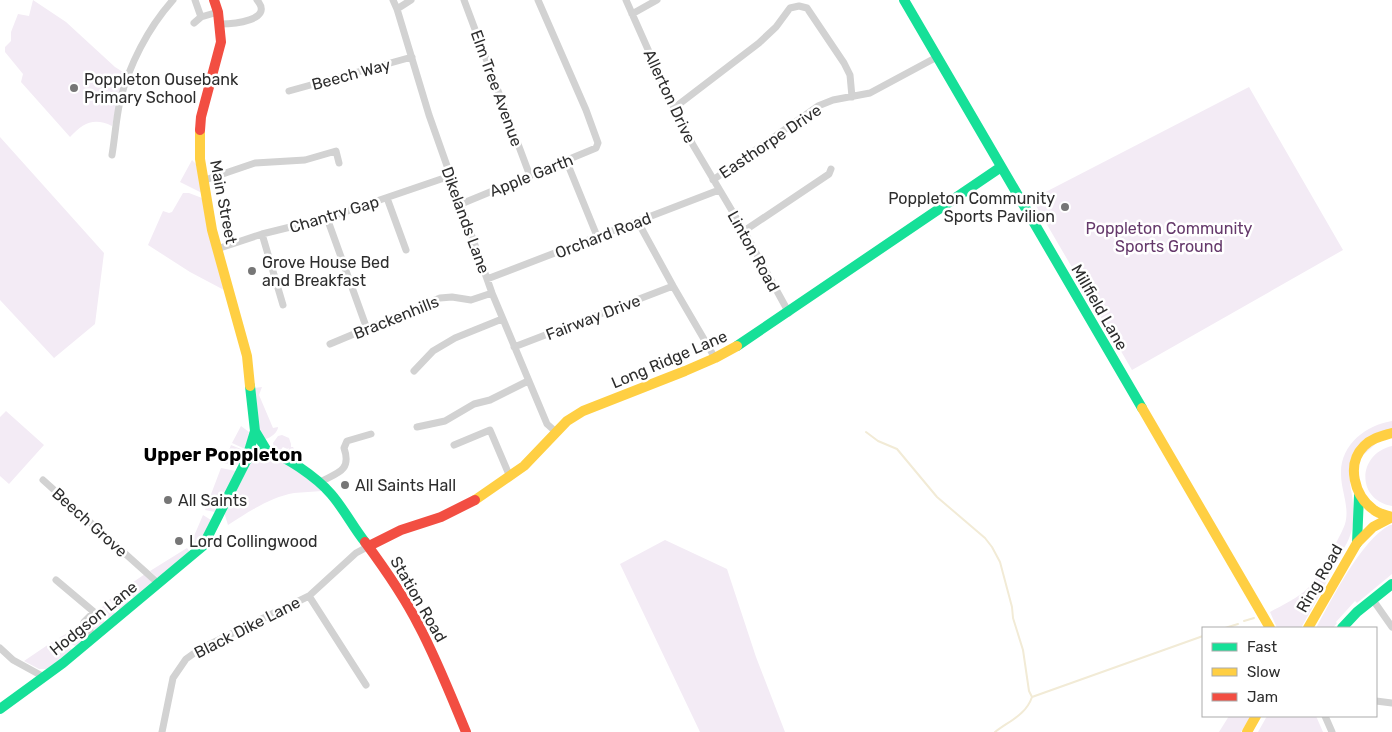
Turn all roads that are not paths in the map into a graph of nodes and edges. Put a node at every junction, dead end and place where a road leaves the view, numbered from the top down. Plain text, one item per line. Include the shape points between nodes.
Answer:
1 (173, 0) edge
2 (195, 0) edge
3 (214, 0) edge
4 (257, 0) edge
5 (393, 0) edge
6 (411, 0) edge
7 (464, 0) edge
8 (538, 0) edge
9 (626, 0) edge
10 (656, 0) edge
11 (904, 0) edge
12 (397, 9) junction
13 (218, 12) junction
14 (632, 14) junction
15 (201, 17) junction
16 (194, 23) dead end
17 (220, 24) junction
18 (412, 57) junction
19 (937, 57) junction
20 (289, 91) dead end
21 (852, 97) junction
22 (674, 108) junction
23 (112, 155) dead end
24 (566, 160) junction
25 (339, 163) dead end
26 (1001, 167) junction
27 (831, 170) dead end
28 (450, 176) junction
29 (530, 176) junction
30 (205, 180) junction
31 (713, 180) junction
32 (719, 190) junction
33 (387, 198) junction
34 (461, 204) junction
35 (327, 218) junction
36 (638, 222) junction
37 (744, 232) junction
38 (262, 234) junction
39 (597, 236) junction
40 (217, 249) junction
41 (406, 250) dead end
42 (487, 278) junction
43 (672, 286) junction
44 (492, 292) junction
45 (283, 305) dead end
46 (789, 313) junction
47 (502, 319) junction
48 (367, 329) junction
49 (330, 344) dead end
50 (514, 347) junction
51 (715, 358) junction
52 (414, 371) dead end
53 (528, 381) junction
54 (418, 427) dead end
55 (255, 431) junction
56 (556, 432) junction
57 (1392, 433) edge
58 (372, 434) dead end
59 (454, 445) dead end
60 (267, 451) junction
61 (246, 461) junction
62 (510, 477) junction
63 (43, 480) dead end
64 (320, 482) junction
65 (1359, 496) junction
66 (1392, 517) edge
67 (1357, 543) junction
68 (368, 546) junction
69 (56, 580) dead end
70 (159, 584) junction
71 (1392, 584) edge
72 (309, 596) junction
73 (1373, 600) junction
74 (1269, 627) edge
75 (1309, 627) edge
76 (1343, 627) edge
77 (1392, 627) edge
78 (94, 637) junction
79 (0, 648) edge
80 (44, 677) junction
81 (366, 685) dead end
82 (1377, 701) edge
83 (1392, 703) edge
84 (0, 709) edge
85 (1255, 717) edge
86 (1325, 717) edge
87 (162, 732) edge
88 (466, 732) edge
89 (1247, 732) edge
90 (1332, 732) edge

1 - 23 street via 145,39 131,70 120,101
2 - 15 street
3 - 13 main road, Main Street
4 - 17 street via 261,10 257,16 242,23
5 - 12 street, Dikelands Lane
6 - 12 street
7 - 29 street, Elm Tree Avenue
8 - 24 street, Apple Garth via 598,143 596,148
9 - 14 street, Allerton Drive
10 - 14 street
11 - 19 main road, Millfield Lane
12 - 18 street, Dikelands Lane
13 - 15 street
13 - 17 main road, Main Street
14 - 22 street, Allerton Drive
15 - 16 street
17 - 30 main road, Main Street via 221,42 201,117 199,142
18 - 20 street, Beech Way
18 - 28 street, Dikelands Lane
19 - 21 street, Easthorpe Drive via 870,93
19 - 26 main road, Millfield Lane
21 - 22 street via 850,76 844,63 807,8 799,6 790,8 759,43
21 - 31 street, Easthorpe Drive via 818,106
22 - 31 street, Allerton Drive
24 - 29 street, Apple Garth
24 - 39 street
25 - 30 street via 336,151 305,160 254,163
26 - 46 main road, Long Ridge Lane
26 - 74 main road, Millfield Lane
27 - 37 street
28 - 33 street, Chantry Gap
28 - 34 street, Dikelands Lane
29 - 34 street, Apple Garth
30 - 40 main road, Main Street
31 - 32 street, Allerton Drive
32 - 36 street, Orchard Road
32 - 37 street, Linton Road
33 - 35 street, Chantry Gap
33 - 41 street
34 - 42 street, Dikelands Lane
35 - 38 street, Chantry Gap
35 - 48 street
36 - 39 street, Orchard Road
36 - 43 street
37 - 46 street, Linton Road
38 - 40 street, Chantry Gap
38 - 45 street
39 - 42 street, Orchard Road
40 - 55 main road, Main Street via 247,356
42 - 44 street, Dikelands Lane
43 - 50 street, Fairway Drive
43 - 51 street
44 - 47 street, Dikelands Lane
44 - 48 street, Brackenhills via 471,300 440,298
46 - 51 main road, Long Ridge Lane
47 - 50 street, Dikelands Lane
47 - 52 street via 455,338 433,352
48 - 49 street, Brackenhills
50 - 53 street, Dikelands Lane
51 - 56 main road, Long Ridge Lane via 583,411
53 - 54 street via 490,400 474,404 445,421
53 - 56 street, Dikelands Lane via 547,424
55 - 60 main road
55 - 61 main road
56 - 62 main road, Long Ridge Lane
57 - 65 main road, Ring Road via 1371,440 1359,453 1353,479
58 - 64 street via 347,441 344,448 346,465
59 - 62 street via 490,430
60 - 61 main road via 259,452
60 - 64 main road, Station Road
61 - 70 main road, Hodgson Lane via 202,546
62 - 68 main road, Long Ridge Lane via 467,505
63 - 70 street, Beech Grove
64 - 68 main road, Station Road
65 - 66 main road via 1377,513
65 - 67 main road, Ring Road
66 - 67 main road, Ring Road
67 - 75 main road, Ring Road
68 - 72 street, Black Dike Lane
68 - 88 main road, Station Road via 411,611 440,668
69 - 78 street via 94,612 84,622
70 - 78 main road, Hodgson Lane
71 - 73 main road
72 - 81 street
72 - 87 street, Black Dike Lane via 186,658 173,678
73 - 76 main road
73 - 77 street
78 - 80 main road, Hodgson Lane
79 - 80 street via 13,660
80 - 84 main road, Hodgson Lane
82 - 83 street
85 - 89 main road
86 - 90 street

